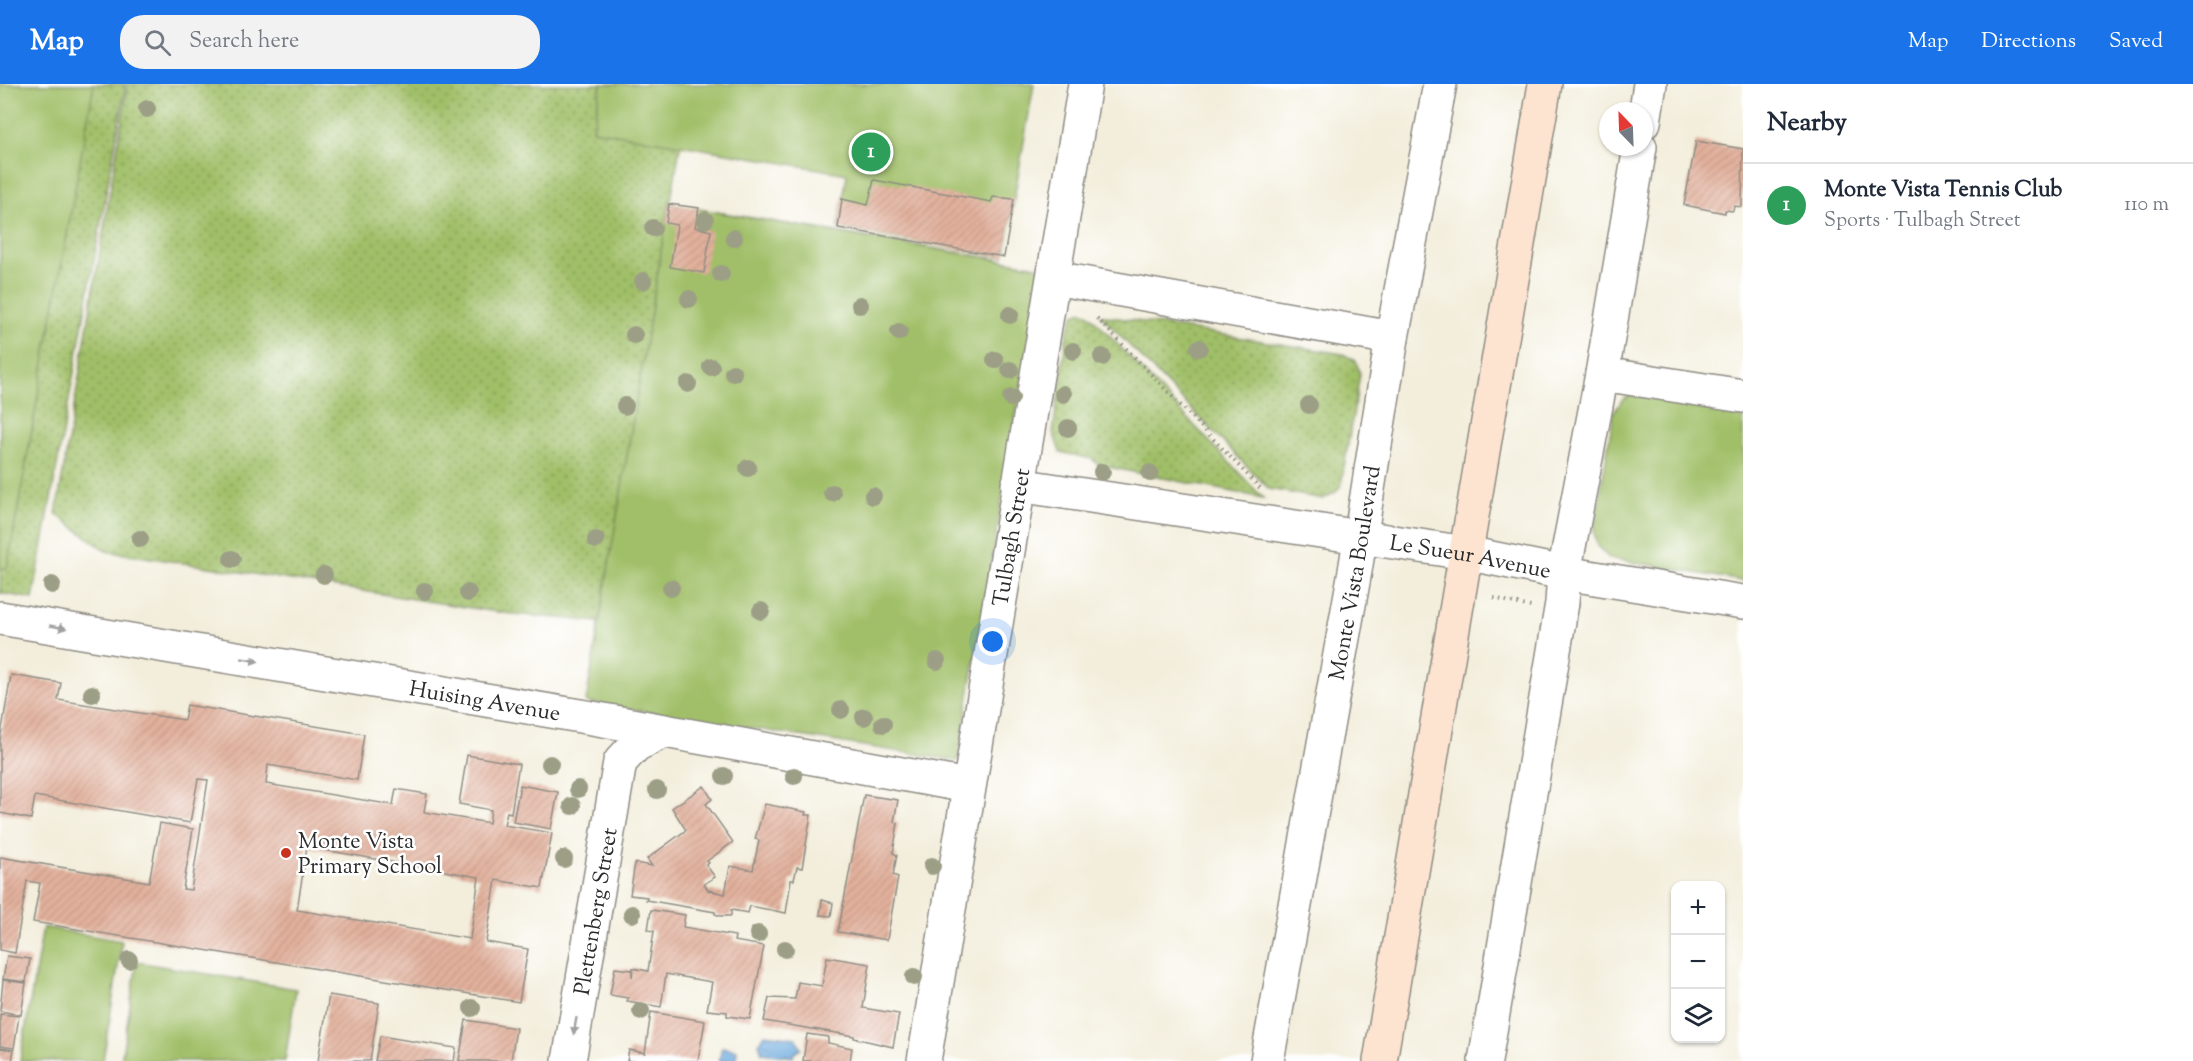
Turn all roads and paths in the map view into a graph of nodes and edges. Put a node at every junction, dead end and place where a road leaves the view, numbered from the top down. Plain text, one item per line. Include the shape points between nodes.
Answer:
1 (1084, 84) edge
2 (1440, 84) edge
3 (1545, 84) edge
4 (1650, 84) edge
5 (1647, 102) edge
6 (1638, 156) edge
7 (1054, 278) junction
8 (1095, 314) dead end
9 (1392, 338) junction
10 (1602, 374) junction
11 (1743, 396) edge
12 (1018, 485) junction
13 (1267, 494) dead end
14 (1360, 538) junction
15 (1466, 554) junction
16 (1564, 573) junction
17 (1494, 598) dead end
18 (1743, 602) edge
19 (1539, 609) dead end
20 (0, 618) edge
21 (598, 718) junction
22 (664, 731) junction
23 (620, 762) junction
24 (968, 786) junction
25 (569, 1061) edge
26 (924, 1061) edge
27 (1267, 1061) edge
28 (1380, 1061) edge
29 (1485, 1061) edge

1 - 7 street, Tulbagh Street
2 - 9 street, Monte Vista Boulevard
3 - 15 main road
4 - 5 street
6 - 10 street
7 - 9 street
7 - 12 street, Tulbagh Street
8 - 13 path
9 - 14 street, Monte Vista Boulevard
10 - 11 street
10 - 16 street
12 - 14 street, Le Sueur Avenue
12 - 24 street, Tulbagh Street
14 - 15 street, Le Sueur Avenue
14 - 27 street, Monte Vista Boulevard
15 - 16 street, Le Sueur Avenue
15 - 28 main road
16 - 18 street, Le Sueur Avenue
16 - 29 street
17 - 19 path
20 -> 21 street, Huising Avenue
21 - 22 street, Huising Avenue
21 - 23 street
22 - 23 street via 636,745
22 - 24 street, Huising Avenue
23 -> 25 street, Plettenberg Street
24 - 26 street, Tulbagh Street

